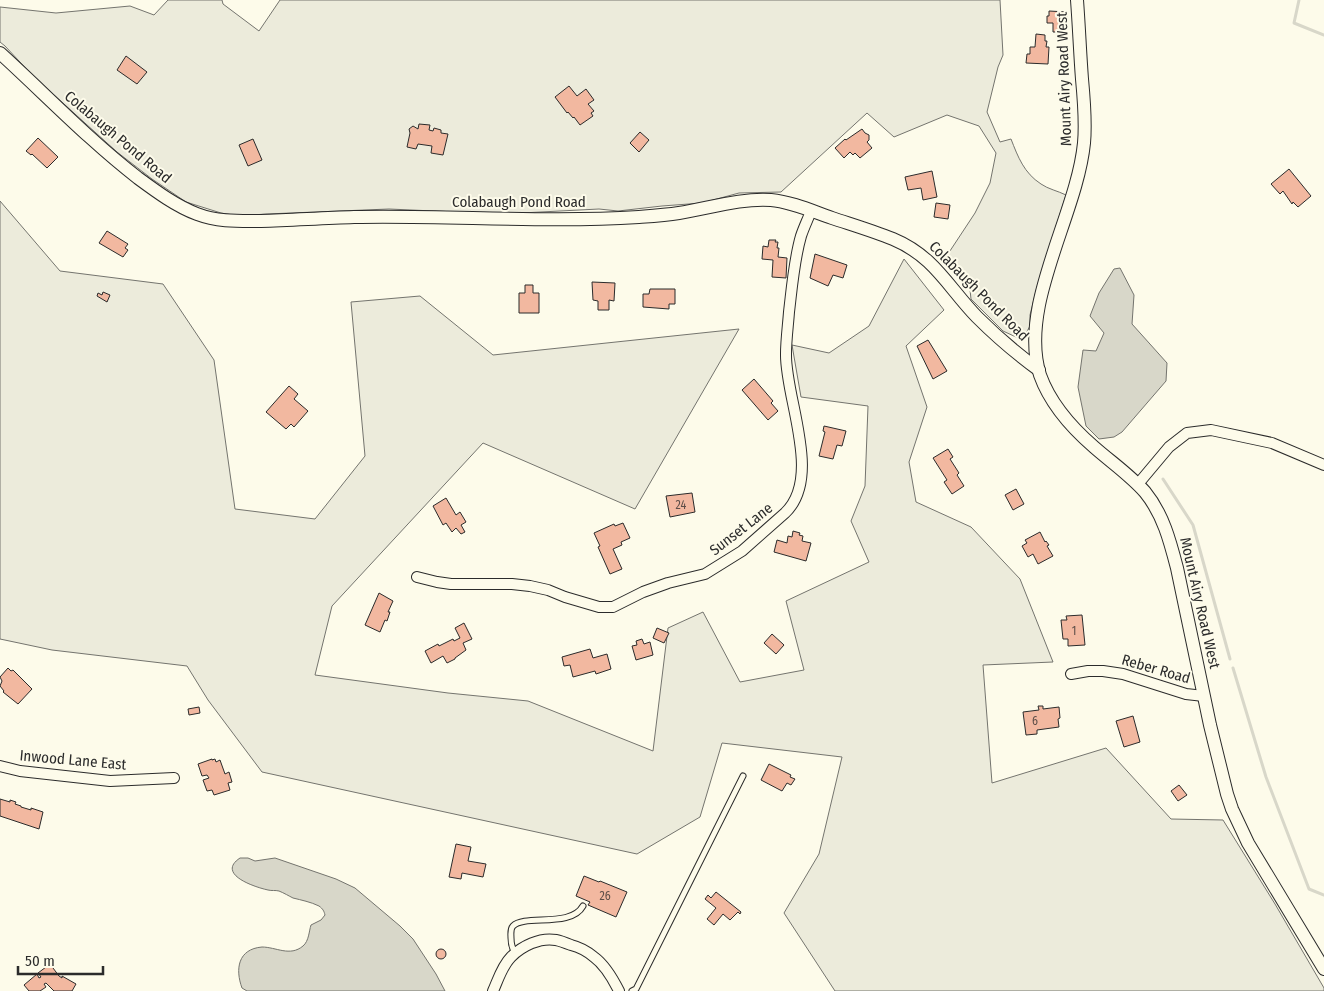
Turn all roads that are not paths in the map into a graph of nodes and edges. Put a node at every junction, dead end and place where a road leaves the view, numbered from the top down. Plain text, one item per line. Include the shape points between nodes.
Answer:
1 (1077, 0) edge
2 (0, 53) edge
3 (811, 211) junction
4 (1039, 370) junction
5 (1324, 465) edge
6 (1138, 484) junction
7 (417, 576) dead end
8 (1071, 674) dead end
9 (1204, 696) junction
10 (0, 766) edge
11 (742, 776) dead end
12 (174, 778) dead end
13 (583, 906) dead end
14 (516, 953) junction
15 (1324, 969) edge
16 (493, 991) edge
17 (619, 991) edge
18 (632, 991) edge

1 - 4 street, Mount Airy Road West via 1084,144 1077,181 1043,287 1035,342
2 - 3 street, Colabaugh Pond Road via 83,132 128,169 181,207 216,220 607,218 677,213 752,199
3 - 4 street, Colabaugh Pond Road via 893,239 925,257 983,322
3 - 7 street, Sunset Lane via 796,264 786,343 786,365 802,462 799,490 791,508 742,551 705,574 643,592 613,607 599,607 530,586 451,584
4 - 6 street, Mount Airy Road West via 1050,395 1068,420 1092,446
5 - 6 street via 1272,443 1211,430 1187,432 1169,447
6 - 9 street, Mount Airy Road West via 1156,507 1170,542
8 - 9 street, Reber Road via 1103,671 1123,674 1186,694
9 - 15 street, Mount Airy Road West via 1236,819
10 - 12 street, Inwood Lane East via 110,781
11 - 18 lane via 636,989
13 - 14 lane via 576,913 560,919 528,921 513,926 511,942
14 - 16 street via 505,966
14 - 17 street via 545,940 573,946 590,953 602,964

